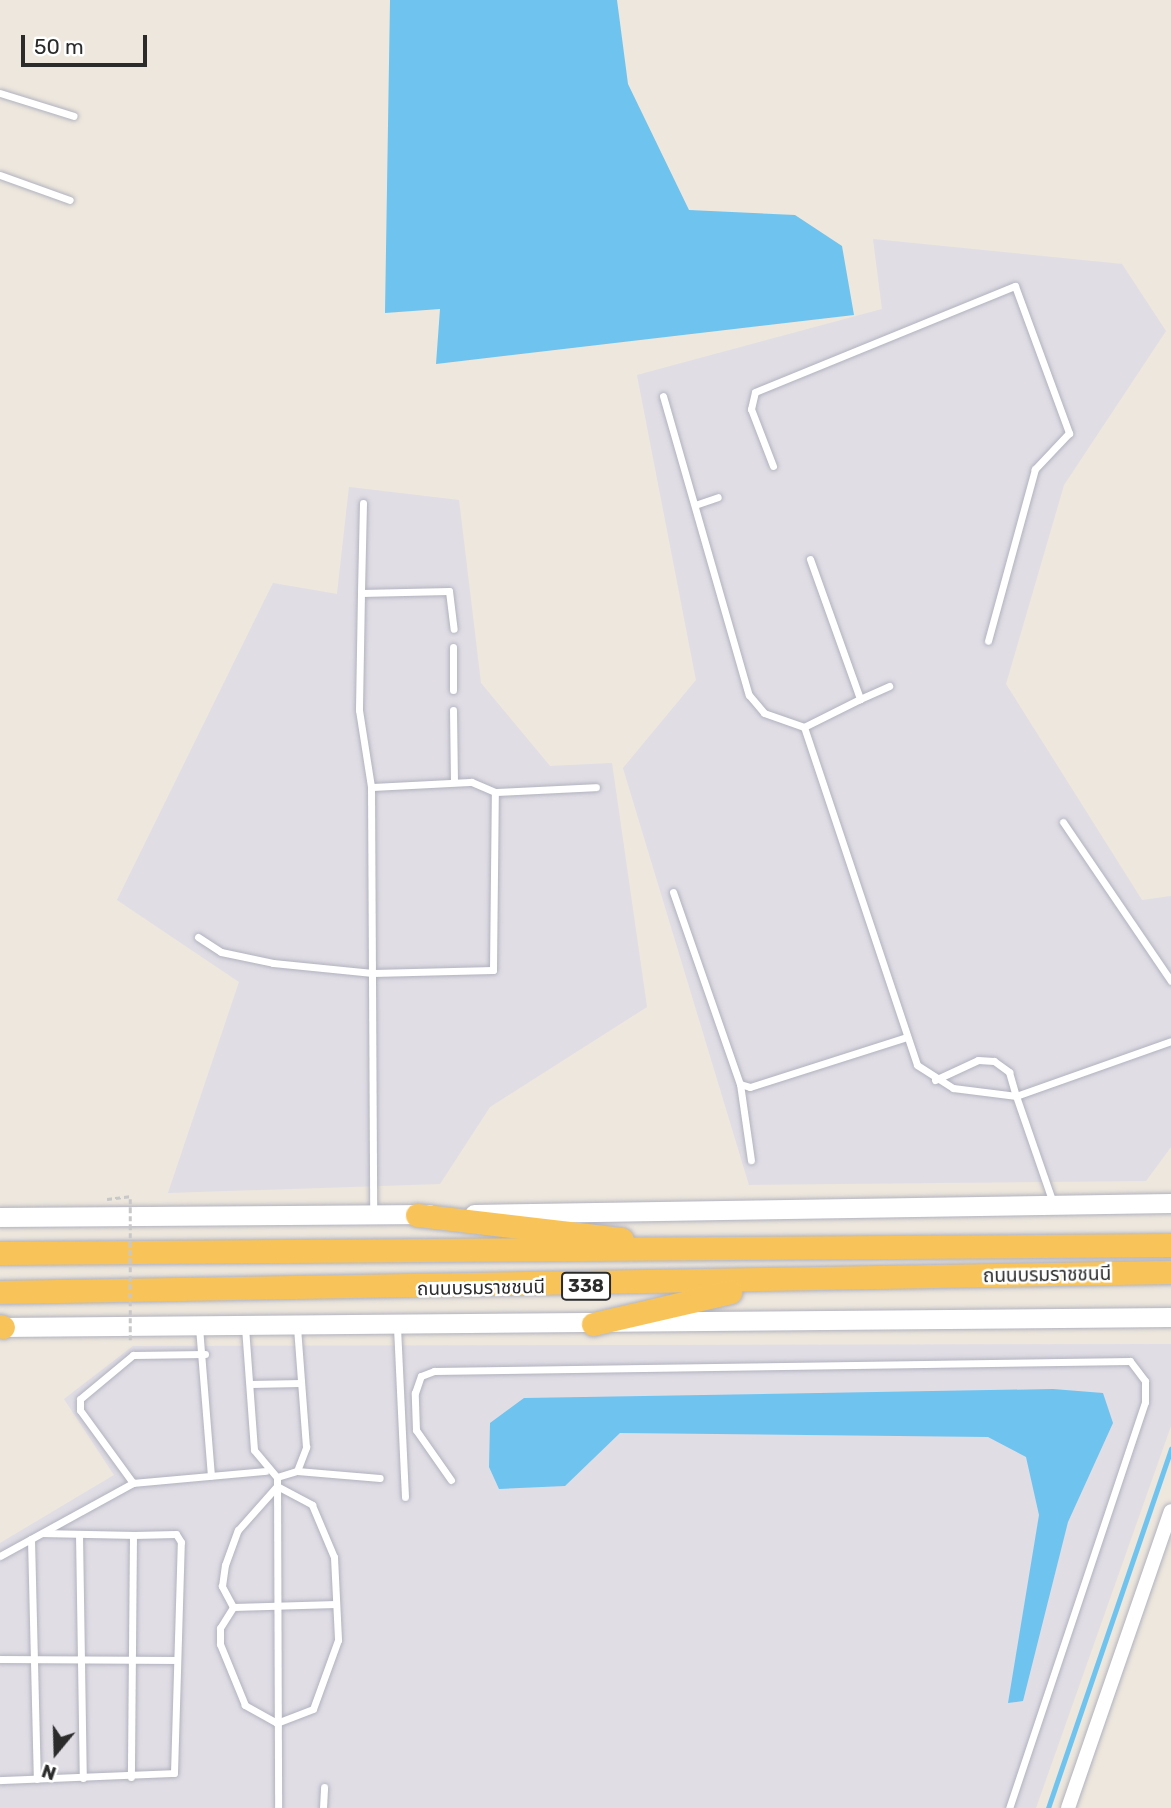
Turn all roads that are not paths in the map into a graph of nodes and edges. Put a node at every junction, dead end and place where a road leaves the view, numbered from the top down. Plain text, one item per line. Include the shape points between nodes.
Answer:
1 (0, 93) edge
2 (74, 116) dead end
3 (0, 175) edge
4 (70, 200) dead end
5 (663, 396) dead end
6 (773, 466) dead end
7 (718, 497) dead end
8 (363, 503) dead end
9 (695, 505) junction
10 (810, 559) dead end
11 (361, 593) junction
12 (454, 629) dead end
13 (988, 641) dead end
14 (453, 647) dead end
15 (890, 686) dead end
16 (453, 690) dead end
17 (860, 699) junction
18 (453, 710) dead end
19 (804, 727) junction
20 (454, 782) junction
21 (371, 787) junction
22 (596, 787) dead end
23 (495, 792) junction
24 (1063, 822) dead end
25 (673, 892) dead end
26 (198, 937) dead end
27 (373, 974) junction
28 (1171, 981) edge
29 (907, 1037) junction
30 (1171, 1041) edge
31 (935, 1080) junction
32 (740, 1084) junction
33 (1016, 1096) junction
34 (751, 1160) dead end
35 (1171, 1203) edge
36 (1054, 1204) junction
37 (373, 1215) junction
38 (417, 1215) junction
39 (0, 1217) edge
40 (1171, 1245) edge
41 (722, 1251) junction
42 (0, 1253) edge
43 (1171, 1272) edge
44 (778, 1280) junction
45 (0, 1292) edge
46 (1171, 1317) edge
47 (593, 1324) junction
48 (199, 1326) junction
49 (297, 1326) junction
50 (397, 1326) junction
51 (1, 1327) edge
52 (245, 1327) junction
53 (205, 1354) junction
54 (301, 1383) junction
55 (250, 1384) junction
56 (265, 1471) junction
57 (296, 1471) junction
58 (211, 1476) junction
59 (276, 1477) junction
60 (380, 1478) dead end
61 (451, 1480) dead end
62 (133, 1483) junction
63 (277, 1486) junction
64 (405, 1497) dead end
65 (1171, 1511) edge
66 (43, 1532) junction
67 (79, 1534) junction
68 (133, 1535) junction
69 (31, 1539) junction
70 (0, 1556) edge
71 (336, 1604) junction
72 (278, 1606) junction
73 (233, 1607) junction
74 (130, 1659) junction
75 (0, 1660) edge
76 (32, 1660) junction
77 (177, 1660) junction
78 (82, 1661) junction
79 (277, 1723) junction
80 (131, 1777) junction
81 (83, 1778) junction
82 (37, 1779) junction
83 (0, 1780) edge
84 (324, 1787) dead end
85 (278, 1808) edge
86 (323, 1808) edge
87 (1009, 1808) edge
88 (1068, 1808) edge

1 - 2 lane
3 - 4 lane
5 - 9 lane
6 - 13 lane via 751,409 755,392 1014,286 1069,433 1035,469
7 - 9 lane
8 - 11 lane
9 - 19 lane via 750,695 764,713
10 - 17 lane
11 - 12 lane via 449,591
11 - 21 lane via 359,710
14 - 16 lane
15 - 17 lane
17 - 19 lane
18 - 20 lane
19 - 29 lane
20 - 21 lane
20 - 23 lane
21 - 27 lane
22 - 23 lane
23 - 27 lane via 493,970
24 - 28 lane
25 - 32 lane
26 - 27 lane via 221,951 273,963
27 - 37 lane
29 - 31 lane via 917,1065
29 - 32 lane via 750,1087
30 - 33 lane
31 - 33 lane
31 - 33 lane via 978,1060 994,1061 1009,1072
32 - 34 lane
33 - 36 lane
35 - 36 main road
36 - 38 main road
37 - 38 main road
37 - 39 main road
38 - 41 highway
40 - 41 highway, ถนนบรมราชชนนี / 338
41 - 42 highway, ถนนบรมราชชนนี / 338
43 - 44 highway, ถนนบรมราชชนนี / 338
44 - 45 highway, ถนนบรมราชชนนี / 338
44 - 47 highway
46 - 47 main road
47 - 50 main road
48 - 51 main road
48 - 52 main road
48 - 53 lane
49 - 50 main road
49 - 52 main road
49 - 54 lane
50 - 64 lane
52 - 55 lane
53 - 58 lane
53 - 62 lane via 133,1355 80,1399 80,1410
54 - 55 lane
54 - 57 lane via 306,1447
55 - 56 lane via 254,1450
56 - 58 lane
56 - 59 lane
57 - 59 lane
57 - 60 lane
58 - 62 lane
59 - 63 lane
61 - 87 lane via 416,1430 415,1393 421,1376 434,1371 1130,1361 1145,1381 1145,1402
62 - 66 lane
63 - 71 lane via 312,1505 334,1557
63 - 72 lane
63 - 73 lane via 237,1530 222,1586
65 - 88 street
66 - 67 lane
66 - 69 lane
67 - 68 lane
67 - 78 lane
68 - 74 lane
68 - 77 lane via 176,1534 181,1542
69 - 70 lane
69 - 76 lane
71 - 72 lane
71 - 79 lane via 338,1640 323,1689 313,1709
72 - 73 lane
72 - 79 lane
73 - 79 lane via 220,1628 220,1644 245,1705
74 - 77 lane
74 - 78 lane
74 - 80 lane
75 - 76 lane
76 - 78 lane
76 - 82 lane
77 - 80 lane via 174,1773
78 - 81 lane
79 - 85 lane
80 - 81 lane
81 - 82 lane
82 - 83 lane
84 - 86 lane

